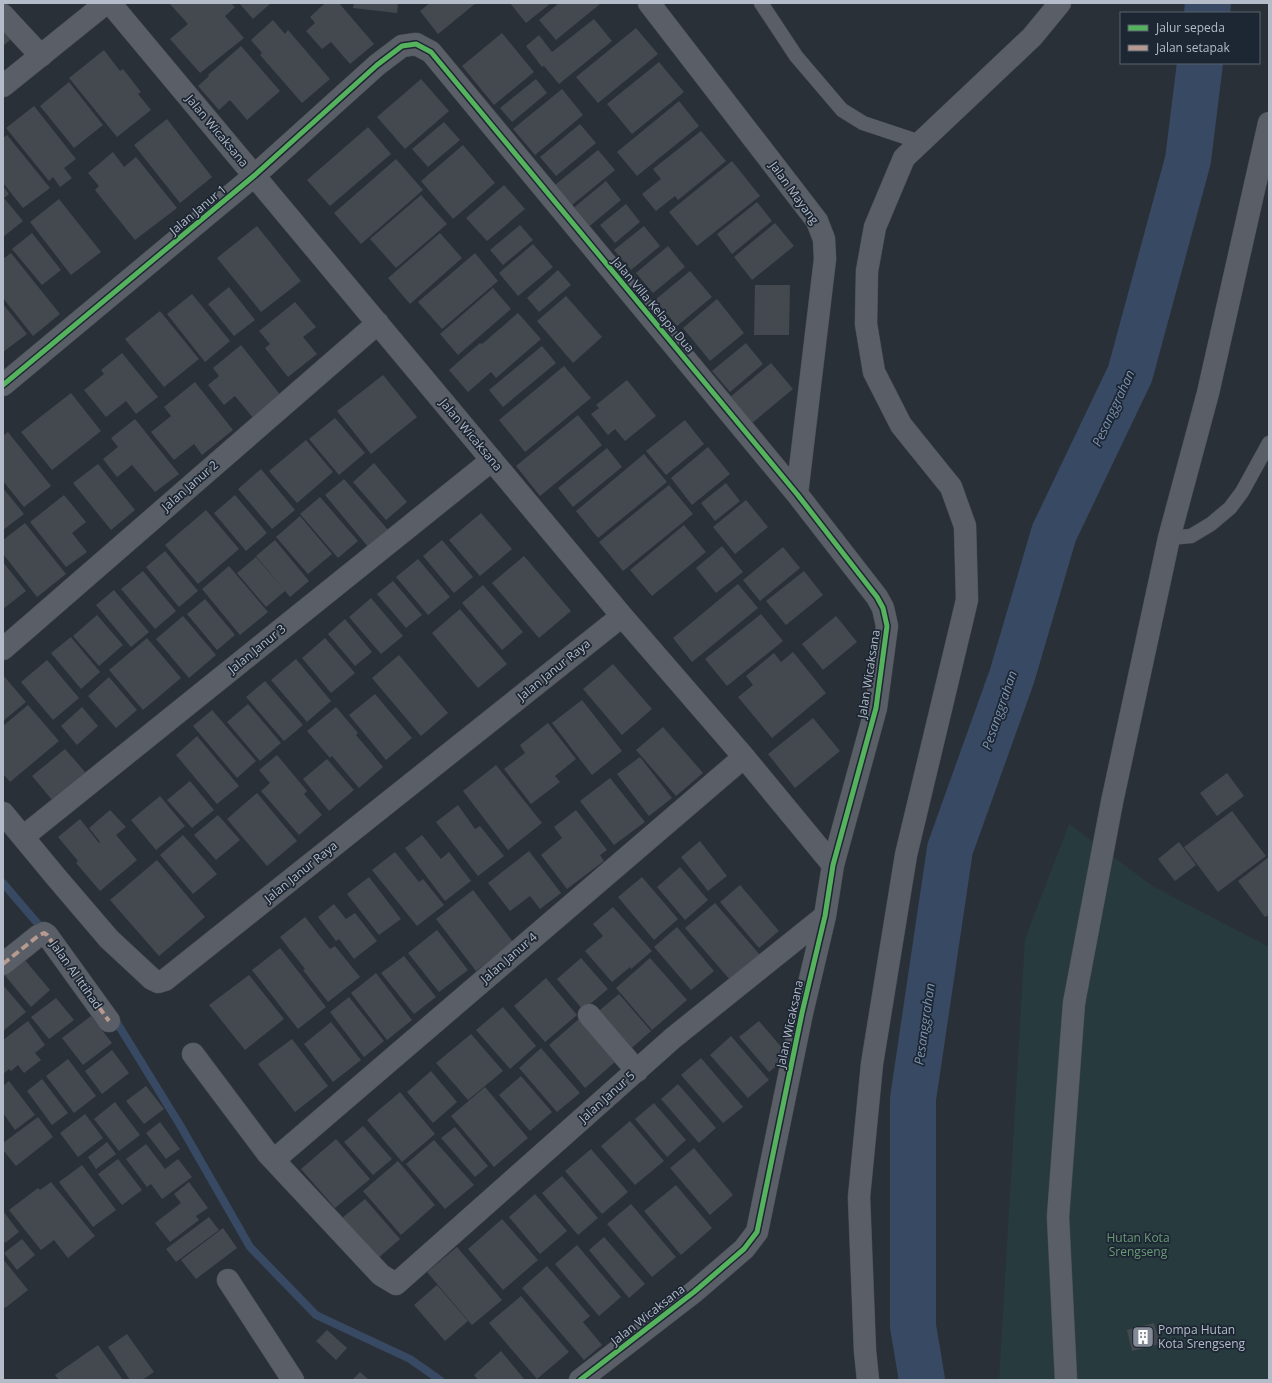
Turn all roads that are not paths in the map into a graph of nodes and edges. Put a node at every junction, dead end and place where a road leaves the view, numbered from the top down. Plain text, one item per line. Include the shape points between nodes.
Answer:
1 (106, 3) edge
2 (110, 3) edge
3 (649, 3) edge
4 (760, 3) edge
5 (1060, 3) edge
6 (3, 16) edge
7 (402, 46) joint
8 (41, 56) junction
9 (3, 86) edge
10 (1269, 123) edge
11 (920, 142) junction
12 (255, 175) junction
13 (378, 323) junction
14 (3, 385) edge
15 (1269, 443) edge
16 (492, 460) junction
17 (797, 494) junction
18 (1169, 538) junction
19 (877, 597) joint
20 (622, 616) junction
21 (3, 649) edge
22 (744, 757) junction
23 (3, 813) edge
24 (23, 837) junction
25 (833, 865) junction
26 (824, 916) junction
27 (3, 964) edge
28 (589, 1015) dead end
29 (109, 1021) dead end
30 (193, 1054) dead end
31 (637, 1071) junction
32 (274, 1160) junction
33 (228, 1280) dead end
34 (293, 1380) edge
35 (580, 1380) edge
36 (868, 1380) edge
37 (1066, 1380) edge

1 - 8 street
2 - 12 street, Jalan Wicaksana
3 - 17 street, Jalan Mayang via 817,221 824,239 825,259
4 - 11 lane via 796,56 842,110 863,123
5 - 11 street via 1032,37
6 - 8 street
7 - 12 street, Jalan Janur 1 via 377,65
7 - 17 street, Jalan Villa Kelapa Dua via 416,44 431,52
8 - 9 street
10 - 18 street via 1208,393
11 - 36 street via 904,158 875,226 867,270 866,324 874,372 901,425 951,487 964,526 967,600 906,855 872,1064 859,1197
12 - 13 street, Jalan Wicaksana
12 - 14 street, Jalan Janur 1
13 - 16 street, Jalan Wicaksana
13 - 21 street, Jalan Janur 2
15 - 18 lane via 1242,492 1230,508 1191,536
16 - 20 street, Jalan Wicaksana
16 - 24 street, Jalan Janur 3
17 - 19 street, Jalan Villa Kelapa Dua
18 - 37 street via 1112,802 1074,1003 1058,1217
19 - 25 street, Jalan Wicaksana via 883,608 887,626 876,708
20 - 22 street, Jalan Wicaksana
20 - 24 street, Jalan Janur Raya via 165,980 158,982 152,979 109,939
22 - 25 street, Jalan Wicaksana
22 - 32 street, Jalan Janur 4
23 - 24 street, Jalan Janur Raya
25 - 26 street, Jalan Wicaksana
26 - 31 street, Jalan Janur 5 via 673,1038
26 - 35 street, Jalan Wicaksana via 757,1232 744,1248 694,1292
27 - 29 street, Jalan Al Ittihad via 38,936 47,935
28 - 31 street
30 - 32 street
31 - 32 street, Jalan Janur 5 via 396,1284 381,1274
33 - 34 street

